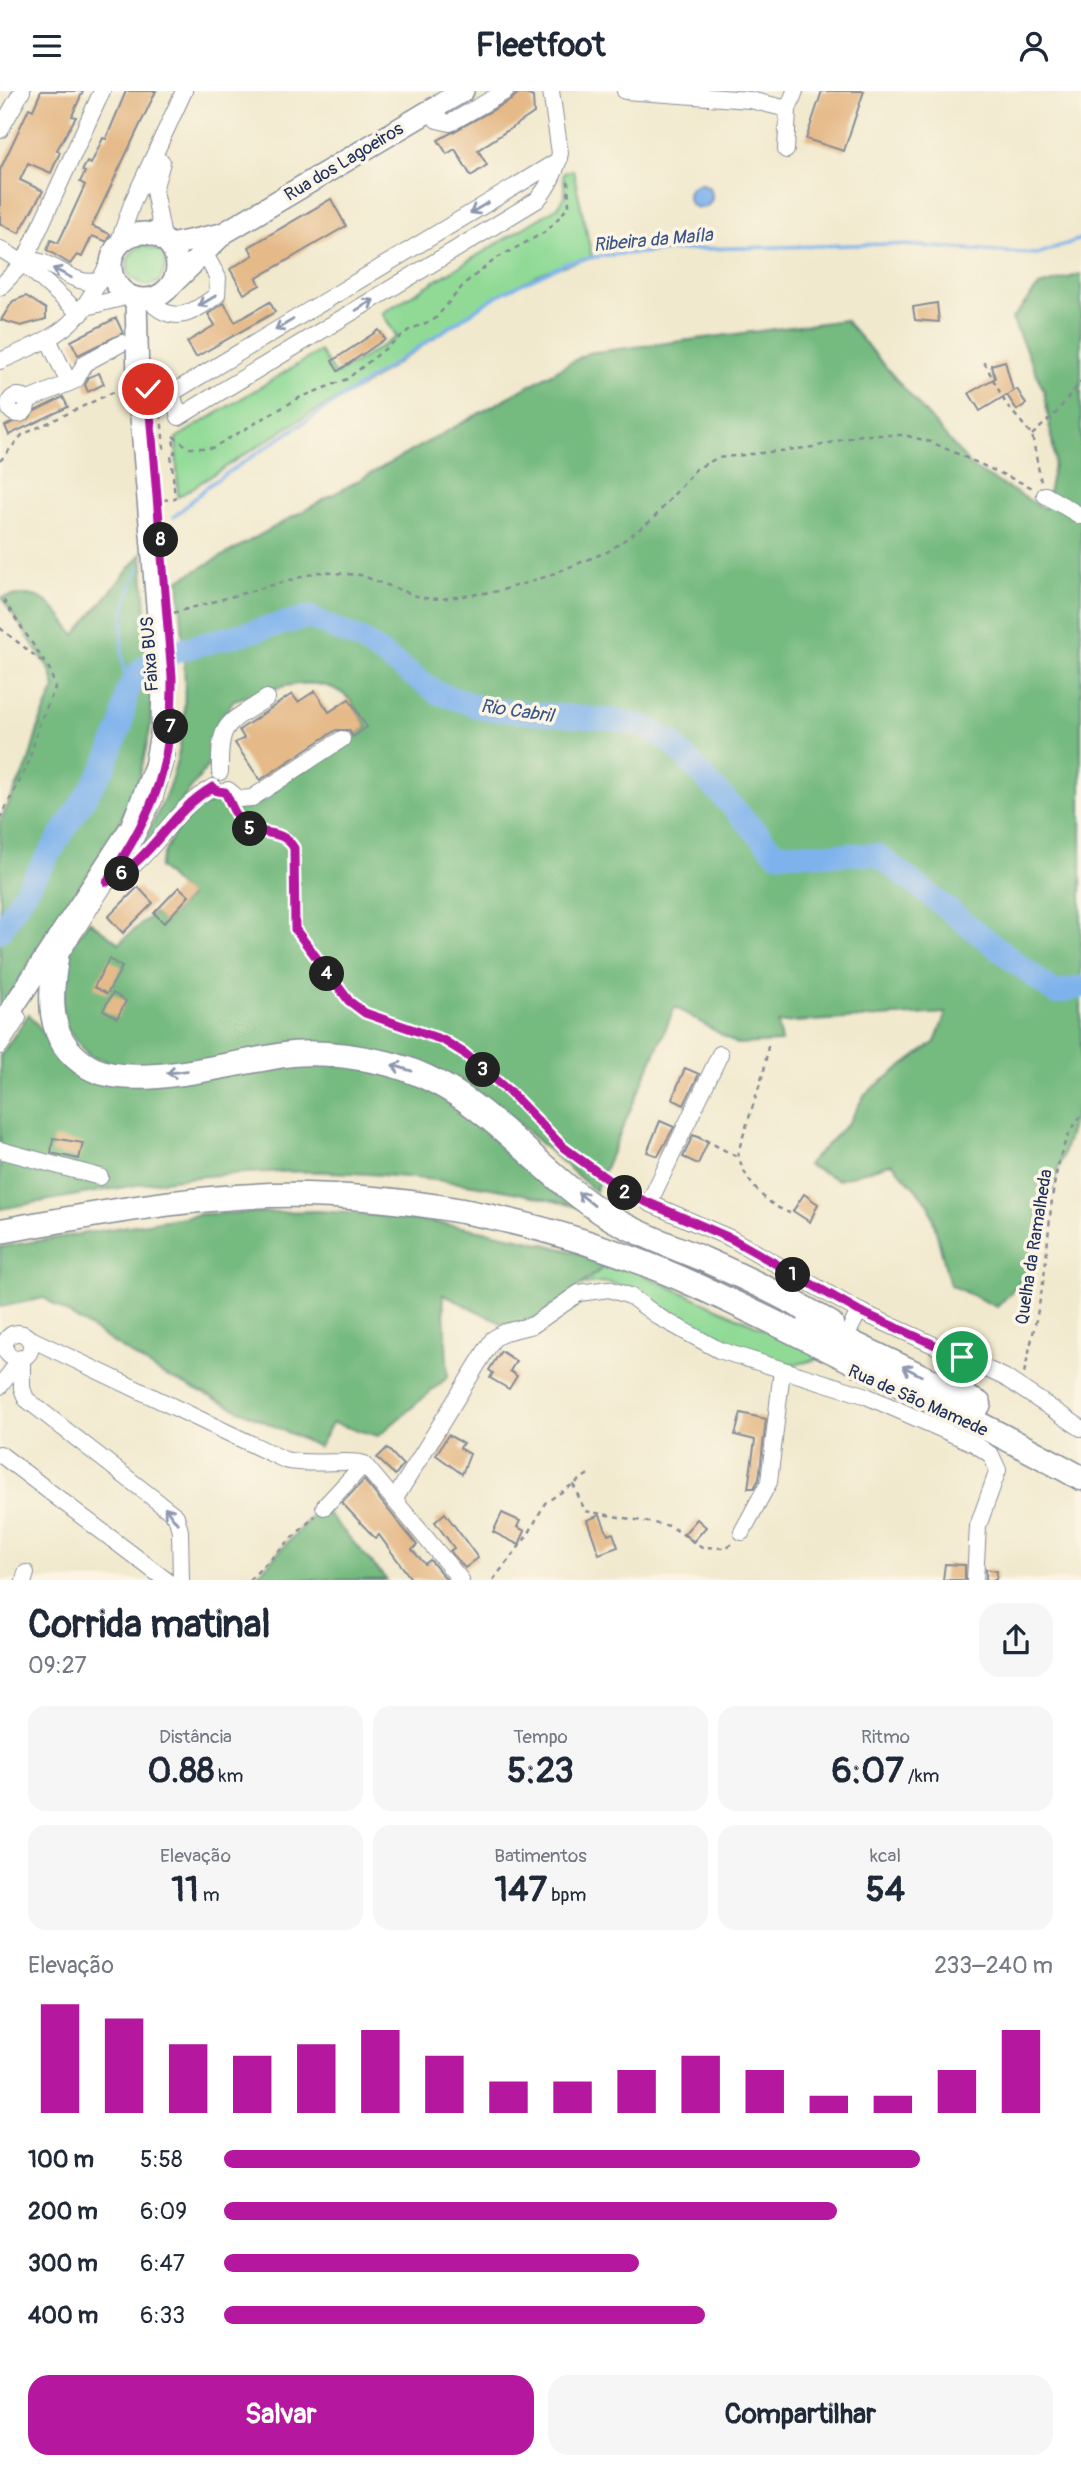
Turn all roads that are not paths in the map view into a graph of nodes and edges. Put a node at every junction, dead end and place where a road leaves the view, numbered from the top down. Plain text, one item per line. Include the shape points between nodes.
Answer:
1 (22, 91) edge
2 (102, 91) edge
3 (184, 91) edge
4 (194, 91) edge
5 (443, 91) edge
6 (463, 91) edge
7 (506, 91) edge
8 (551, 91) edge
9 (625, 91) edge
10 (794, 91) edge
11 (788, 109) junction
12 (430, 111) junction
13 (0, 130) edge
14 (786, 150) dead end
15 (563, 166) junction
16 (149, 168) junction
17 (524, 181) junction
18 (544, 191) junction
19 (531, 205) junction
20 (224, 233) junction
21 (166, 241) junction
22 (0, 249) edge
23 (114, 252) junction
24 (204, 252) junction
25 (24, 262) junction
26 (100, 280) junction
27 (0, 287) edge
28 (151, 295) junction
29 (83, 310) junction
30 (48, 339) junction
31 (147, 339) junction
32 (122, 343) dead end
33 (0, 361) edge
34 (69, 383) junction
35 (26, 401) dead end
36 (150, 403) junction
37 (1045, 495) road end
38 (1081, 516) edge
39 (163, 614) junction
40 (267, 698) dead end
41 (342, 739) dead end
42 (221, 785) junction
43 (100, 885) junction
44 (58, 950) junction
45 (0, 1027) edge
46 (0, 1046) edge
47 (720, 1054) dead end
48 (0, 1150) edge
49 (100, 1177) dead end
50 (0, 1219) edge
51 (0, 1231) edge
52 (859, 1311) junction
53 (850, 1329) dead end
54 (13, 1344) edge
55 (872, 1350) junction
56 (834, 1362) dead end
57 (782, 1370) junction
58 (4, 1380) edge
59 (824, 1382) junction
60 (1081, 1427) edge
61 (0, 1454) edge
62 (1081, 1460) edge
63 (362, 1462) junction
64 (1081, 1478) edge
65 (394, 1500) junction
66 (324, 1507) road end
67 (742, 1532) road end
68 (166, 1580) edge
69 (181, 1580) edge
70 (461, 1580) edge
71 (975, 1580) edge

1 - 13 street
2 - 25 street
3 - 16 street
4 - 21 street via 156,177 155,199
5 - 21 street via 229,220
6 - 12 main road, Rua dos Lagoeiros
7 - 12 street via 450,123 437,120
8 - 15 street
9 - 11 street via 750,100
10 - 11 street
11 - 14 street
12 - 20 main road, Rua dos Lagoeiros
15 - 17 street
15 - 18 street
16 - 21 street via 150,209
16 - 23 street
17 - 18 street via 540,181
17 - 19 street via 519,198
17 -> 19 street via 172,393 179,417
18 - 19 street
20 - 21 main road, Rua dos Lagoeiros
20 - 24 main road, Rua dos Lagoeiros
21 - 23 main road via 153,233 133,234
21 - 28 main road via 178,264
22 - 25 street
23 - 26 street
23 - 28 main road via 113,278
24 - 28 main road, Rua dos Lagoeiros
24 -> 28 street via 218,278 217,295 177,317 169,316
26 -> 25 street via 81,281 39,261
25 - 27 street
25 - 29 street via 33,275
26 - 29 street
28 - 29 street
28 - 31 main road
28 - 36 main road via 138,381
29 - 30 street via 67,328
30 - 33 street
30 - 34 street
31 - 36 main road
31 - 39 street, Faixa BUS
32 - 34 street via 88,361
34 - 35 street
36 - 39 main road
37 - 38 street
39 - 43 main road via 168,676 155,767 145,797
40 - 42 street via 224,727
41 - 42 street via 252,798 239,799
42 - 43 street via 184,808 136,865
43 - 44 main road
44 - 45 main road
44 - 46 street
55 -> 44 highway via 794,1303 608,1216 464,1097 406,1068 360,1057 312,1053 141,1077 100,1073 80,1062 56,1033 51,1000
47 - 52 street via 649,1203 732,1239
48 - 49 street
50 - 55 highway via 167,1191 249,1184 352,1185 438,1193 528,1210 609,1234
51 - 64 highway via 166,1203 267,1195 397,1201 495,1217 673,1275 989,1427
52 - 53 street
52 - 60 street via 1022,1387
54 - 58 street
54 - 63 street via 56,1353 285,1460
69 -> 54 street via 180,1531 173,1513 26,1399
62 -> 55 highway
56 - 59 street
57 - 59 street, Rua de São Mamede
57 - 65 street, Rua de São Mamede via 719,1350 619,1292 588,1290 568,1298 533,1325 493,1339
57 - 67 street via 769,1482
59 - 71 street, Rua de São Mamede via 953,1434 991,1455 999,1470 978,1526
61 - 68 street
63 - 65 street
63 - 66 street
65 - 70 street

